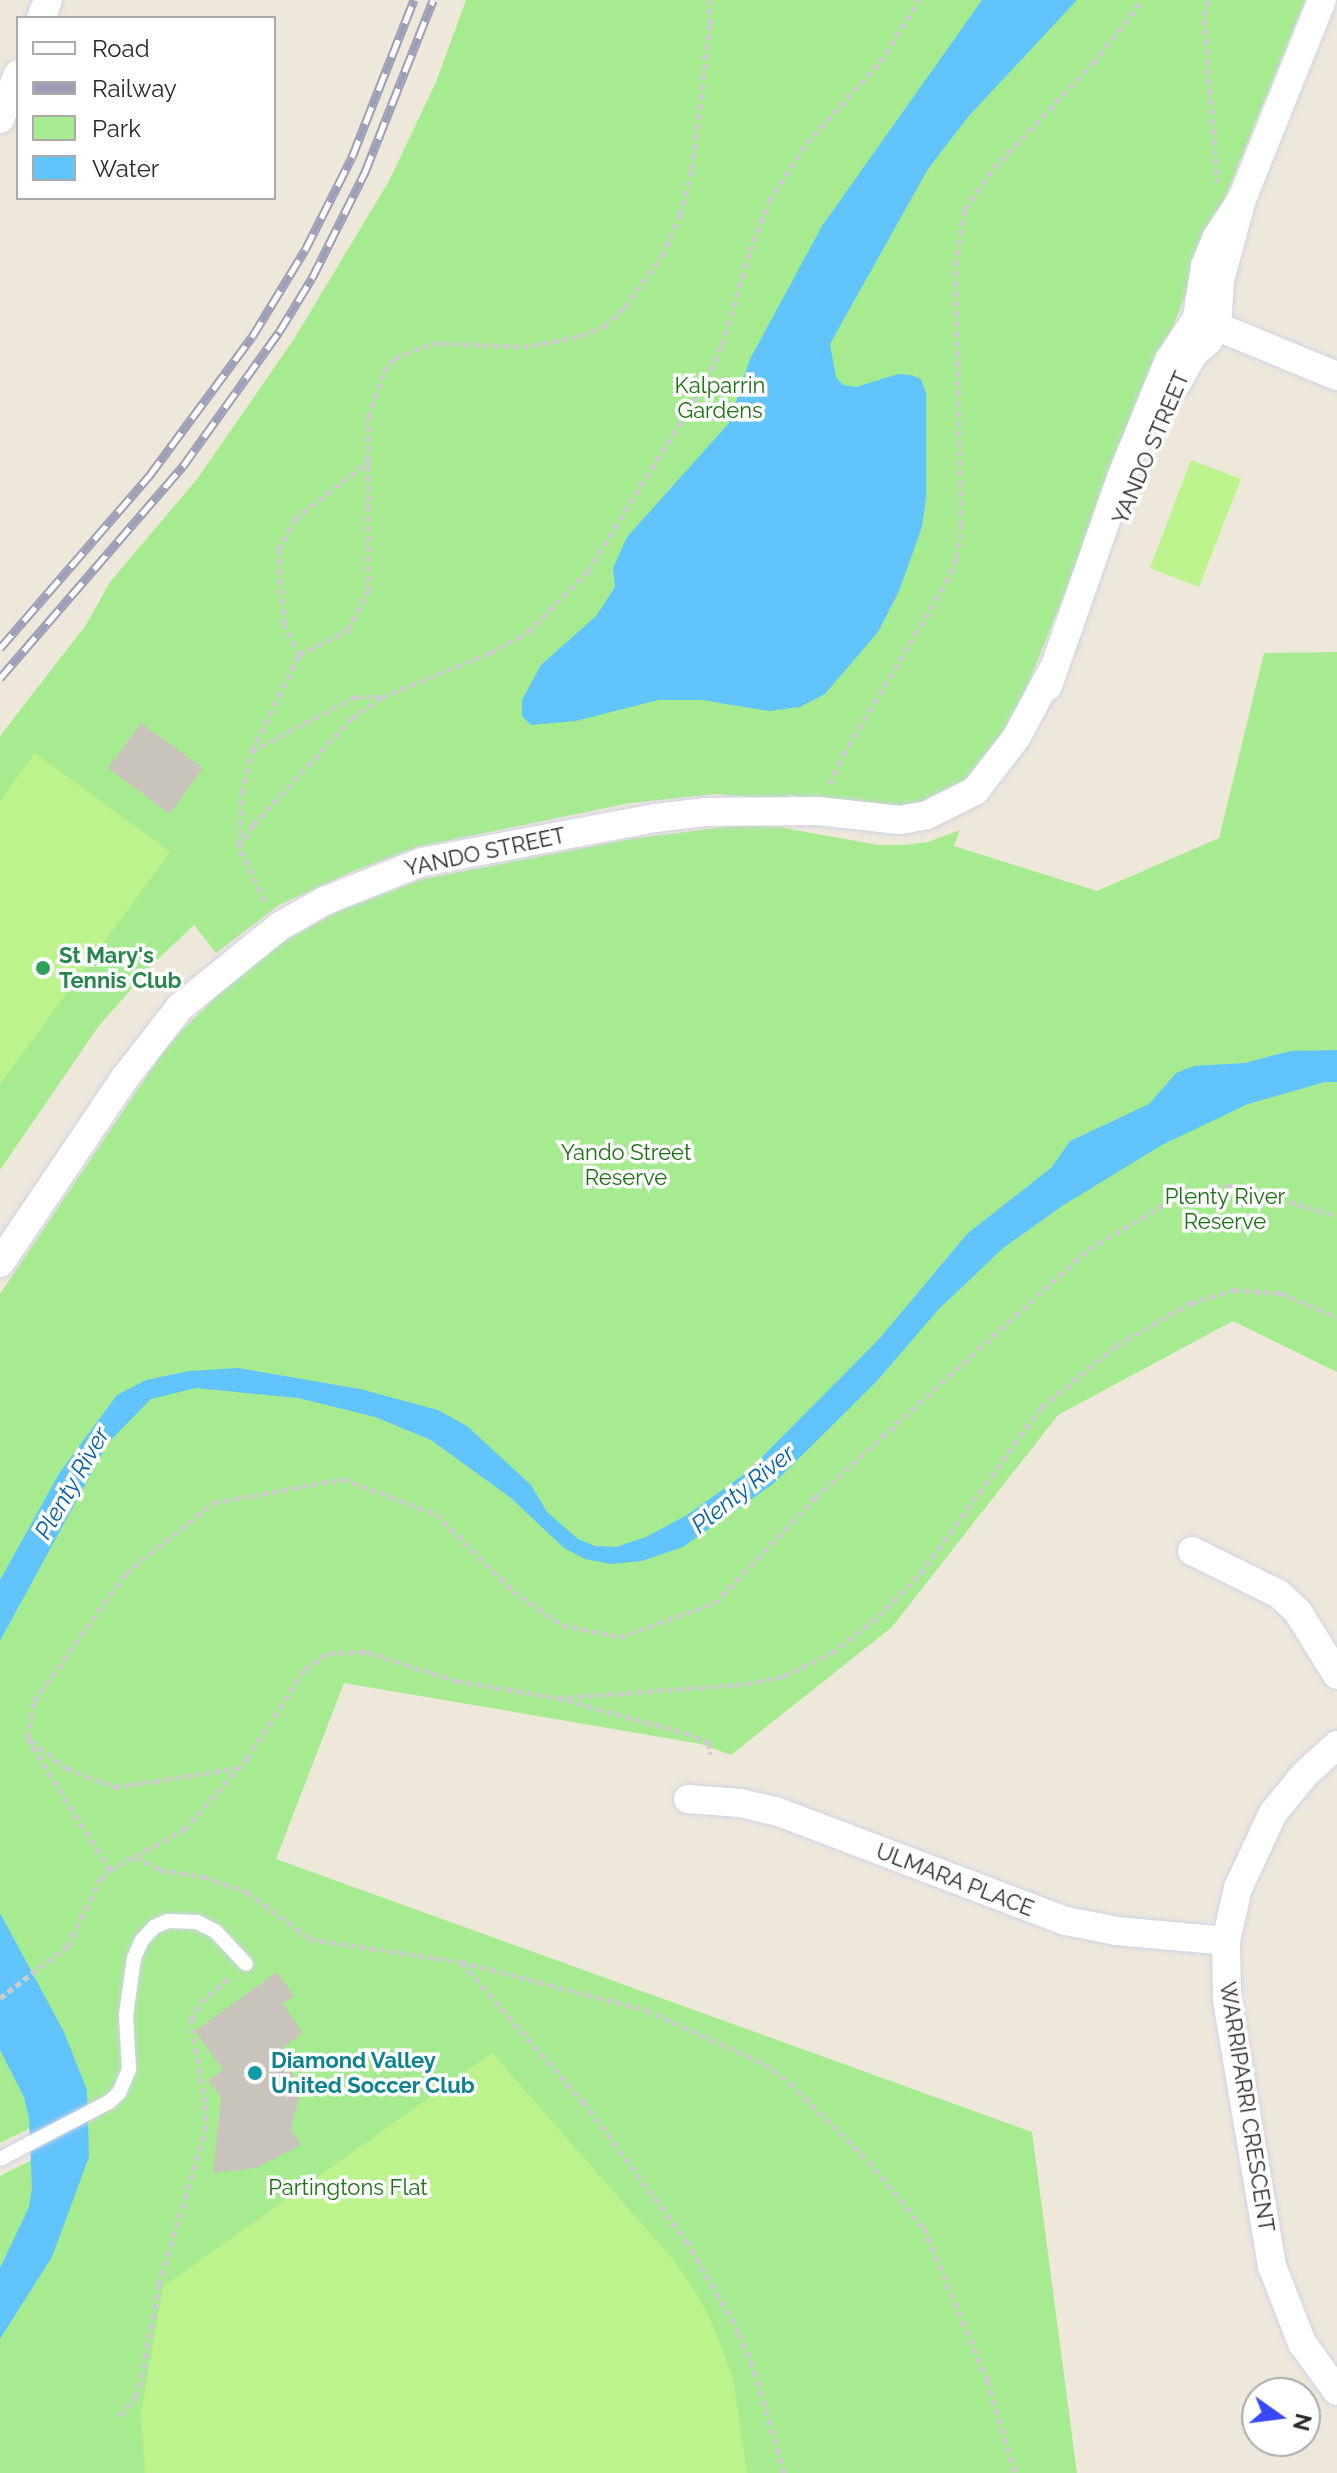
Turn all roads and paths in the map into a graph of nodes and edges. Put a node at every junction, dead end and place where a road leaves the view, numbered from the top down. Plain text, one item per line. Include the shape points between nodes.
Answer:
1 (709, 0) edge
2 (919, 0) edge
3 (1143, 0) edge
4 (1208, 0) edge
5 (1322, 0) edge
6 (16, 79) edge
7 (0, 119) edge
8 (1242, 199) junction
9 (1207, 322) junction
10 (1337, 376) edge
11 (367, 462) junction
12 (299, 655) junction
13 (1052, 671) junction
14 (382, 697) junction
15 (252, 751) junction
16 (818, 811) junction
17 (758, 812) junction
18 (239, 847) junction
19 (280, 926) junction
20 (1337, 1216) edge
21 (0, 1263) edge
22 (1337, 1317) edge
23 (1192, 1551) dead end
24 (1337, 1675) edge
25 (557, 1698) junction
26 (27, 1738) junction
27 (1337, 1745) edge
28 (710, 1754) dead end
29 (240, 1768) junction
30 (688, 1799) dead end
31 (136, 1857) junction
32 (110, 1870) junction
33 (1226, 1941) junction
34 (461, 1962) junction
35 (246, 1964) joint
36 (0, 1998) edge
37 (0, 2159) edge
38 (1337, 2391) edge
39 (120, 2416) dead end
40 (784, 2473) edge
41 (1015, 2473) edge

1 - 11 path via 692,169 680,215 641,288 604,326 581,336 523,347 433,343 395,358 375,390
2 - 14 path via 880,62 807,143 769,201 707,380 588,571 528,632
3 - 16 path via 1093,63 994,168 965,209 955,265 961,526 956,558 843,755
4 - 8 path via 1204,19 1214,174 1220,189
5 - 8 street
6 - 7 street
8 - 9 street
9 - 10 street
9 - 13 street, YANDO STREET
11 - 12 path via 368,591 348,630
11 - 12 path via 295,519 278,550 284,624
12 - 15 path
13 - 16 street, YANDO STREET via 1016,738 975,791 927,815 900,820
13 - 17 street, YANDO STREET via 1018,766 998,791 959,821 897,838 824,829
14 - 15 path via 355,697
14 - 18 path via 352,718
15 - 18 path via 242,793
16 - 17 street, YANDO STREET
17 - 19 street, YANDO STREET via 655,818 422,862 367,881
18 - 19 path
19 - 21 street, YANDO STREET via 180,1007 148,1045
20 - 26 path via 1231,1185 1167,1203 1089,1249 815,1498 715,1603 620,1637 562,1625 513,1591 436,1514 343,1479 213,1503 126,1573 34,1701
22 - 25 path via 1280,1293 1234,1290 1191,1303 1117,1345 1042,1407 920,1574 859,1632 801,1669 747,1684
23 - 24 street via 1279,1594 1298,1612
25 - 28 path via 685,1733 709,1742
25 - 29 path via 457,1681 366,1652 329,1653 294,1683
26 - 29 path via 66,1768 115,1787
26 - 32 path
27 - 33 street, WARRIPARRI CRESCENT via 1273,1813 1238,1888
29 - 31 path via 184,1830
30 - 33 street, ULMARA PLACE via 776,1811 1066,1921
31 - 32 path
31 - 34 path via 160,1870 204,1877 247,1892 310,1939
32 - 36 path via 100,1879 68,1946
33 - 38 street, WARRIPARRI CRESCENT via 1227,2000 1272,2266 1302,2343
34 - 40 path via 584,2103 688,2243 739,2332
34 - 41 path via 646,2010 755,2059 790,2083 868,2161 924,2228 987,2380
35 - 37 lane via 215,1931 197,1922 168,1921 154,1927 134,1958 126,2015 129,2069 119,2093
35 - 39 path via 201,2002 191,2020 205,2131 159,2285 139,2388

